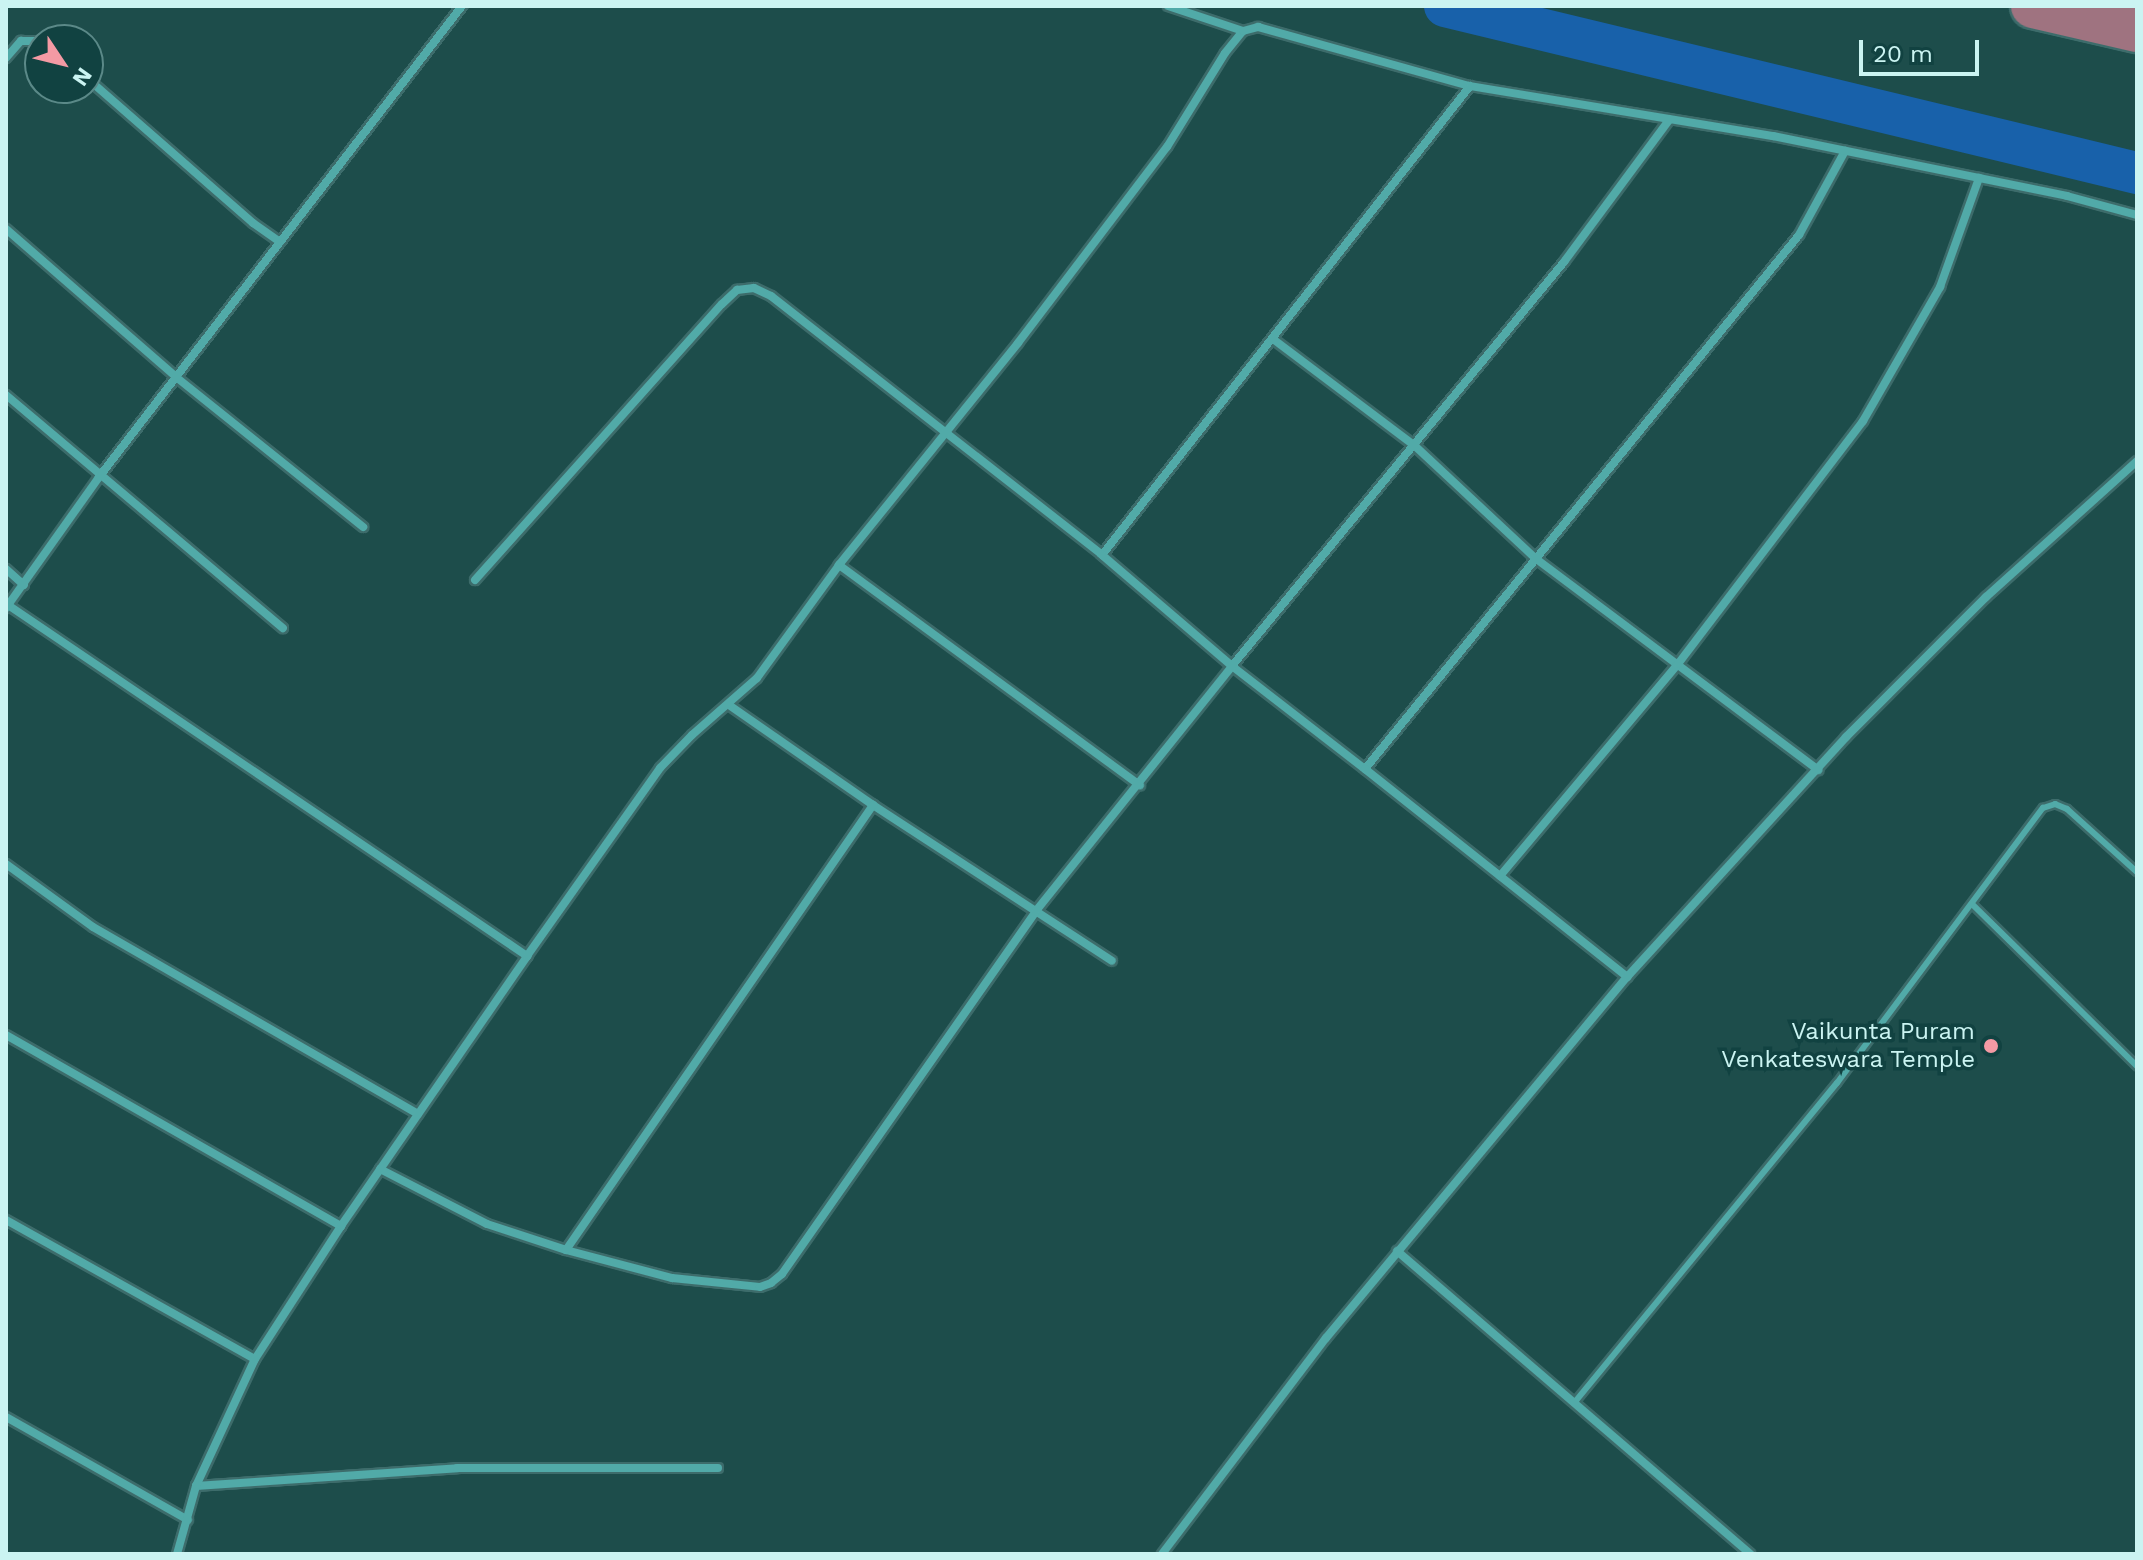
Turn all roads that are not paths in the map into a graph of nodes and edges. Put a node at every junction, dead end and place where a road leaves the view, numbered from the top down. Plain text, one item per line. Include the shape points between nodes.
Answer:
1 (462, 6) edge
2 (1168, 6) edge
3 (2033, 6) edge
4 (2137, 30) edge
5 (1243, 31) junction
6 (24, 41) edge
7 (6, 58) edge
8 (1470, 86) junction
9 (104, 93) edge
10 (1669, 120) junction
11 (1845, 151) junction
12 (1979, 178) junction
13 (2137, 215) edge
14 (8, 235) edge
15 (280, 242) junction
16 (1273, 339) junction
17 (176, 377) junction
18 (6, 395) edge
19 (947, 435) junction
20 (1415, 446) junction
21 (2137, 461) edge
22 (99, 477) junction
23 (363, 527) dead end
24 (1102, 555) junction
25 (1535, 558) junction
26 (839, 565) junction
27 (6, 569) edge
28 (475, 580) dead end
29 (24, 585) junction
30 (7, 606) edge
31 (283, 628) dead end
32 (1678, 664) junction
33 (1232, 666) junction
34 (729, 705) junction
35 (1365, 769) junction
36 (1818, 770) junction
37 (1140, 785) junction
38 (873, 805) junction
39 (6, 864) edge
40 (2137, 872) edge
41 (1500, 876) junction
42 (1973, 905) junction
43 (1036, 911) junction
44 (527, 956) junction
45 (1112, 961) dead end
46 (1627, 977) junction
47 (6, 1035) edge
48 (2137, 1066) edge
49 (418, 1114) junction
50 (380, 1169) junction
51 (6, 1220) edge
52 (341, 1226) junction
53 (566, 1250) junction
54 (1397, 1251) junction
55 (255, 1359) junction
56 (1574, 1403) junction
57 (6, 1417) edge
58 (718, 1468) dead end
59 (196, 1486) junction
60 (188, 1520) junction
61 (177, 1554) edge
62 (1162, 1554) edge
63 (1750, 1554) edge

1 - 15 street
2 - 5 street
3 - 4 main road
5 - 8 street via 1258,27
5 - 19 street via 1167,147
6 - 7 street
8 - 10 street
8 - 16 street
9 - 15 street
10 - 11 street
10 - 20 street via 1564,262
11 - 12 street
11 - 25 street via 1799,235
12 - 13 street
12 - 32 street via 1940,287 1869,412
14 - 17 street
15 - 17 street
16 - 20 street
16 - 24 street
17 - 22 street
17 - 23 street
18 - 22 street
19 - 24 street
19 - 26 street
19 - 28 street via 771,296 754,288 737,290
20 - 25 street
20 - 33 street
21 - 36 street via 1986,597
22 - 29 street
22 - 31 street
24 - 33 street
25 - 32 street
25 - 35 street
26 - 34 street via 757,678
26 - 37 street
27 - 29 street
29 - 30 street
30 - 44 street
32 - 36 street
32 - 41 street
33 - 35 street
33 - 37 street
34 - 38 street
34 - 44 street via 660,768
35 - 41 street
36 - 46 street
37 - 43 street
38 - 43 street
38 - 53 street
39 - 49 street via 93,927
40 - 42 lane via 2055,804 2031,820
41 - 46 street
42 - 48 lane
42 - 56 lane via 1837,1083
43 - 45 street
43 - 53 street via 771,1283 760,1287 672,1278
44 - 49 street
46 - 54 street
47 - 52 street
49 - 50 street
50 - 52 street
50 - 53 street via 487,1224
51 - 55 street
52 - 55 street
54 - 56 street
54 - 62 street
55 - 59 street
56 - 63 street
57 - 60 street
58 - 59 street via 457,1468
59 - 60 street
60 - 61 street

